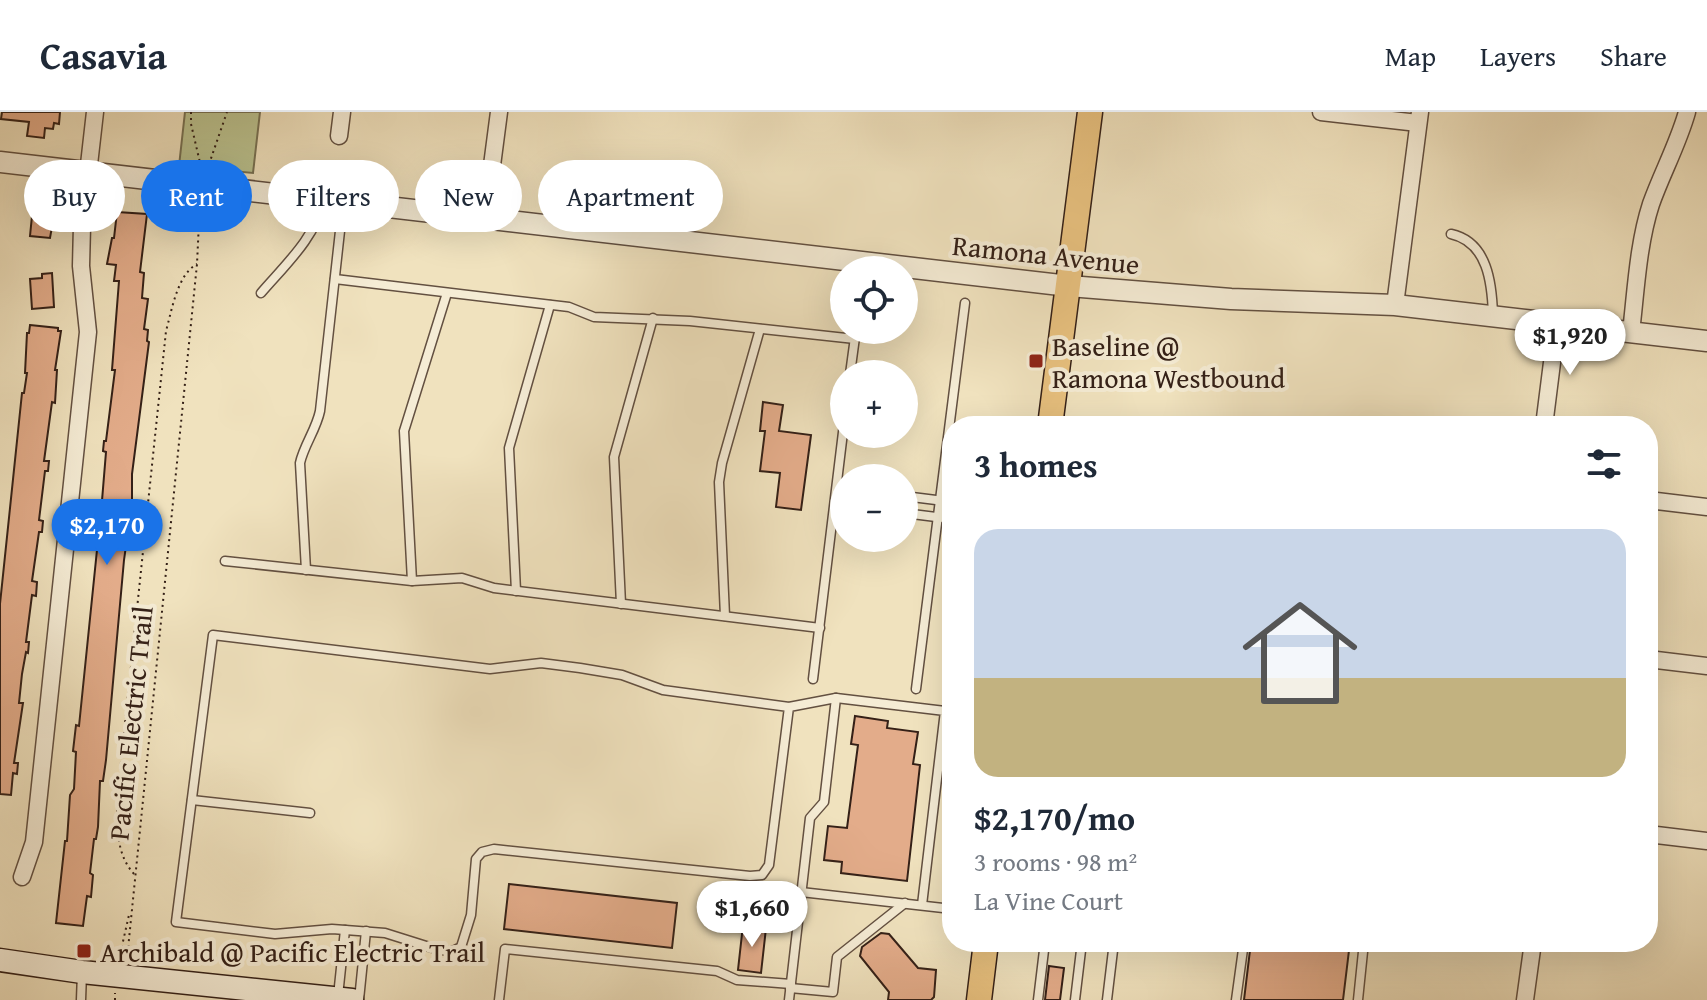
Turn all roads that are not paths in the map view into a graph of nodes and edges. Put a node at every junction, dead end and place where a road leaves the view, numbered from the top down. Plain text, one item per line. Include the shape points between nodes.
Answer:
1 (95, 112) edge
2 (342, 112) edge
3 (499, 112) edge
4 (1090, 112) edge
5 (1321, 112) edge
6 (1687, 112) edge
7 (1419, 118) edge
8 (339, 136) dead end
9 (89, 160) edge
10 (493, 160) edge
11 (0, 162) edge
12 (24, 165) edge
13 (125, 177) edge
14 (268, 194) edge
15 (522, 224) edge
16 (82, 232) edge
17 (312, 232) edge
18 (340, 232) edge
19 (1451, 234) dead end
20 (830, 262) edge
21 (918, 271) edge
22 (335, 279) junction
23 (1069, 286) junction
24 (261, 293) dead end
25 (447, 293) junction
26 (965, 303) dead end
27 (550, 305) junction
28 (1395, 305) junction
29 (1493, 316) junction
30 (653, 318) junction
31 (1557, 323) junction
32 (760, 329) junction
33 (1631, 332) junction
34 (830, 333) edge
35 (1707, 341) edge
36 (951, 416) edge
37 (1051, 416) edge
38 (1545, 416) edge
39 (942, 485) edge
40 (918, 498) edge
41 (940, 501) junction
42 (1658, 501) edge
43 (1707, 507) edge
44 (918, 515) edge
45 (938, 517) junction
46 (942, 518) edge
47 (832, 552) edge
48 (225, 561) dead end
49 (306, 570) junction
50 (412, 581) junction
51 (516, 591) junction
52 (621, 604) junction
53 (725, 616) junction
54 (820, 628) junction
55 (1658, 660) edge
56 (1707, 666) edge
57 (813, 679) dead end
58 (916, 689) dead end
59 (836, 698) junction
60 (789, 707) junction
61 (942, 711) edge
62 (942, 736) edge
63 (192, 800) junction
64 (310, 813) dead end
65 (1658, 835) edge
66 (1707, 841) edge
67 (22, 877) dead end
68 (801, 892) junction
69 (905, 903) junction
70 (922, 905) junction
71 (942, 908) edge
72 (345, 930) junction
73 (366, 931) junction
74 (985, 952) edge
75 (1044, 952) edge
76 (1081, 952) edge
77 (1113, 952) edge
78 (1243, 952) edge
79 (1363, 952) edge
80 (1532, 952) edge
81 (0, 960) edge
82 (82, 972) junction
83 (790, 986) junction
84 (252, 994) edge
85 (81, 1000) edge
86 (350, 1000) edge
87 (499, 1000) edge
88 (789, 1000) edge
89 (979, 1000) edge
90 (1038, 1000) edge
91 (1075, 1000) edge
92 (1107, 1000) edge
93 (1236, 1000) edge
94 (1358, 1000) edge
95 (1525, 1000) edge

1 - 9 street
2 - 8 street
3 - 10 street
4 - 23 main road
5 - 7 street
6 - 33 street via 1644,234
7 - 28 street
11 - 12 street, Ramona Avenue
13 - 14 street, Ramona Avenue
15 - 20 street, Ramona Avenue
16 - 67 street via 88,332 34,842
17 - 24 lane
18 - 22 lane
19 - 29 lane via 1465,238 1483,258 1490,274
21 - 23 street, Ramona Avenue
22 - 25 lane
22 - 49 lane via 320,411 300,463
23 - 28 street, Ramona Avenue
23 - 37 main road
25 - 27 lane
25 - 50 lane via 404,431
26 - 36 lane
27 - 30 lane via 594,317
27 - 51 lane via 509,448
28 - 29 street, Ramona Avenue
29 - 31 street, Ramona Avenue
30 - 32 lane
30 - 52 lane via 614,457
31 - 33 street, Ramona Avenue
31 - 38 street
32 - 34 lane
32 - 53 lane via 719,482
33 - 35 street, Ramona Avenue
39 - 41 lane
40 - 41 lane
41 - 45 lane
42 - 43 street
44 - 45 lane
45 - 46 lane
45 - 58 lane
47 - 54 lane
48 - 49 lane
49 - 50 lane
50 - 51 lane via 462,578
51 - 52 lane
52 - 53 lane
53 - 54 lane
54 - 57 lane
55 - 56 street
59 - 60 lane
59 - 61 lane
59 - 68 lane via 824,802 810,818
60 - 63 lane via 663,690 622,675 541,663 490,669 213,635
60 - 73 lane via 769,865 762,875 494,849 476,859 471,915 461,947 439,950
62 - 70 lane
63 - 64 lane
63 - 72 lane via 176,922 275,934
65 - 66 street
68 - 69 lane
68 - 83 lane
69 - 70 lane
69 - 83 lane via 837,957 833,992
70 - 71 lane
72 - 73 lane
72 - 86 lane
73 - 86 lane
74 - 89 main road
75 - 90 lane
76 - 91 lane
77 - 92 lane
78 - 93 lane
79 - 94 lane
80 - 95 street
81 - 82 main road
82 - 84 main road
82 - 85 lane
83 - 87 lane via 737,980 717,971 505,949
83 - 88 lane
84 - 86 main road

